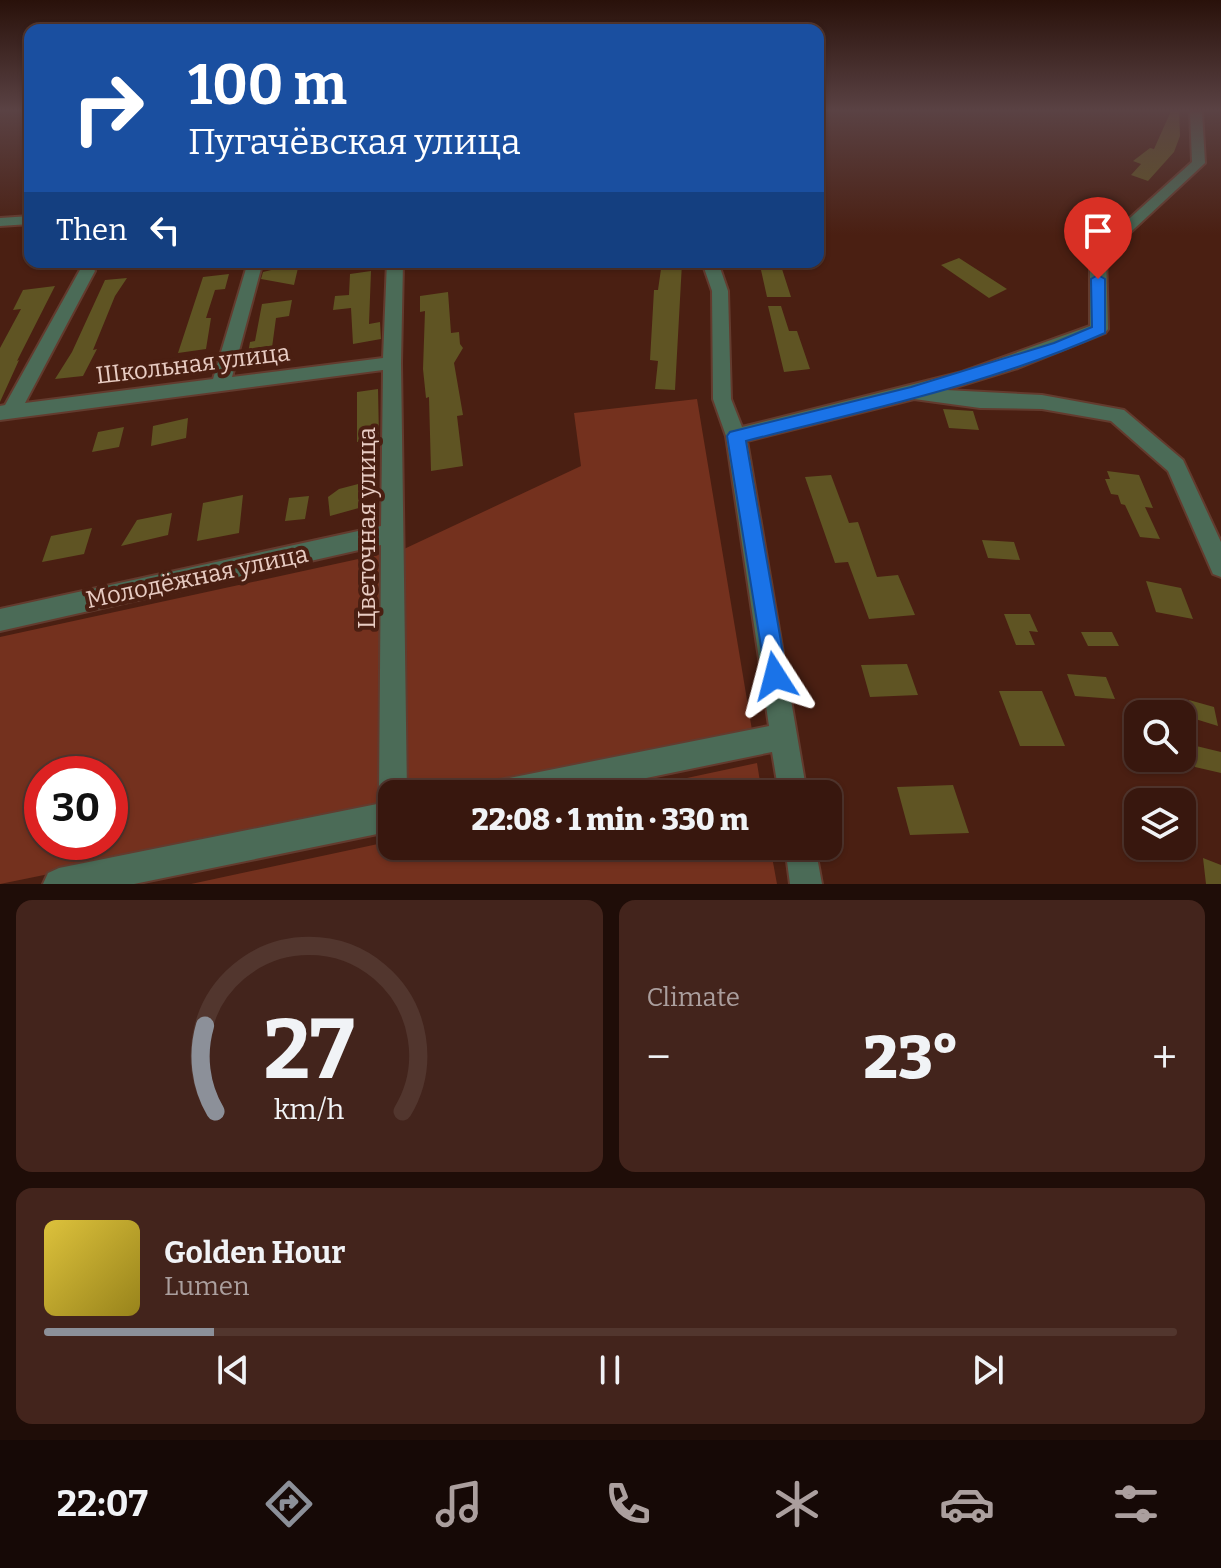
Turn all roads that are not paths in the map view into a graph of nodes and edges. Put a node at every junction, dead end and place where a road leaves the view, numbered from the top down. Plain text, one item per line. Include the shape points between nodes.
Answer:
1 (1198, 152) edge
2 (24, 220) edge
3 (0, 222) edge
4 (253, 268) edge
5 (395, 268) edge
6 (712, 268) edge
7 (87, 271) dead end
8 (392, 363) junction
9 (221, 385) junction
10 (912, 393) junction
11 (6, 412) edge
12 (736, 436) junction
13 (393, 533) junction
14 (1221, 567) edge
15 (0, 620) edge
16 (785, 736) junction
17 (393, 780) edge
18 (568, 780) edge
19 (791, 780) edge
20 (378, 819) edge
21 (802, 860) edge
22 (59, 884) edge
23 (806, 884) edge

1 - 10 street via 1199,163 1098,254 1099,329 1060,347
2 - 3 street
4 - 9 street
5 - 8 street, Цветочная улица
6 - 12 street via 720,291 722,399
7 - 11 street
8 - 9 street, Школьная улица
8 - 13 street, Цветочная улица
9 - 11 street, Школьная улица
10 - 12 street
10 - 14 street via 1042,402 1117,415 1176,466
12 - 16 street
13 - 15 street, Молодёжная улица
13 - 17 street, Цветочная улица
16 - 18 street
16 - 19 street
20 - 22 street
21 - 23 street

